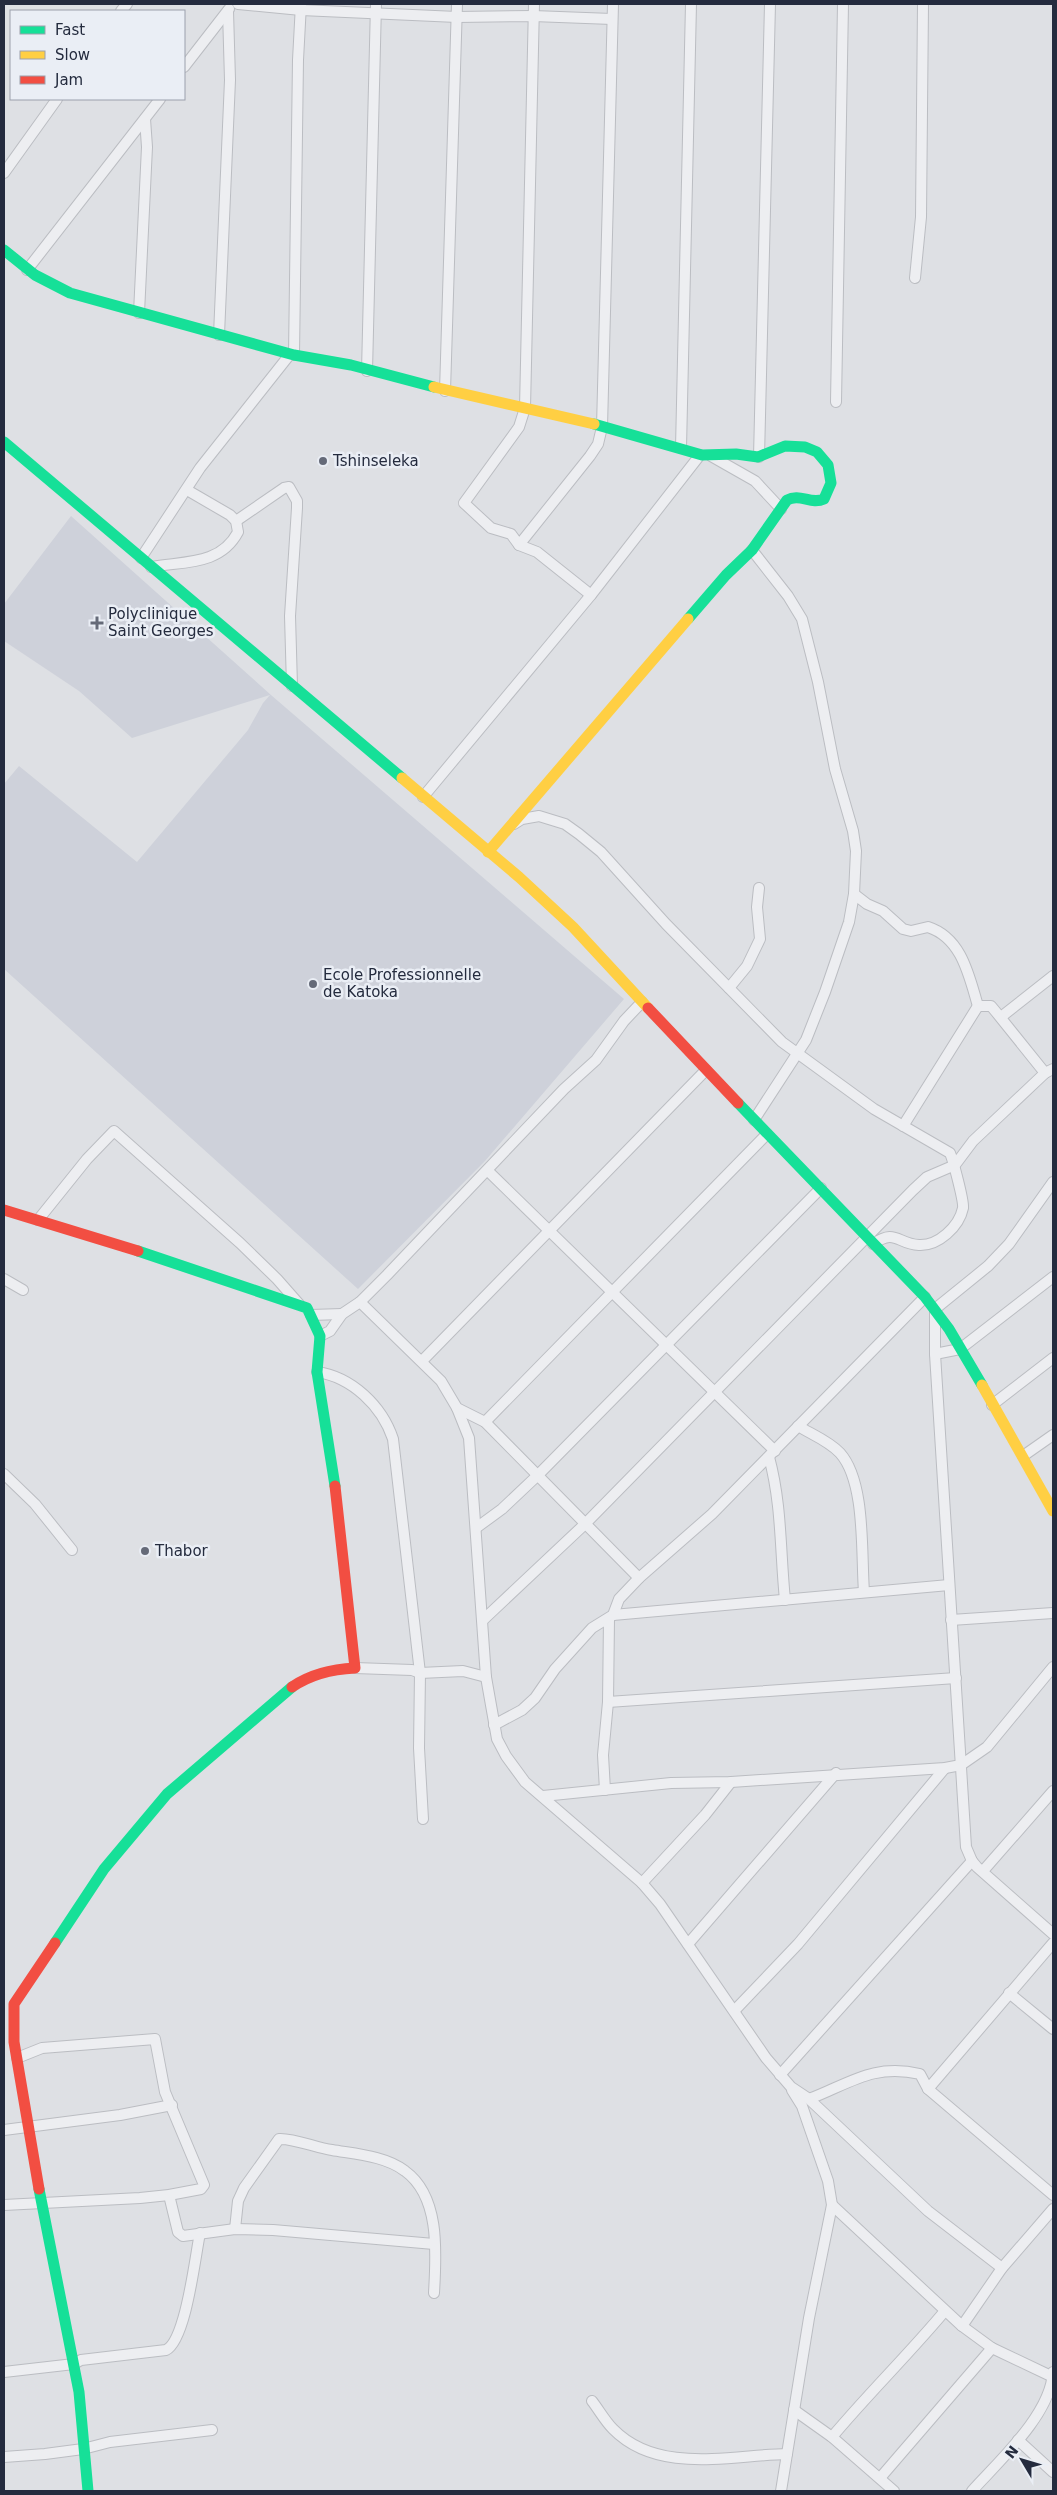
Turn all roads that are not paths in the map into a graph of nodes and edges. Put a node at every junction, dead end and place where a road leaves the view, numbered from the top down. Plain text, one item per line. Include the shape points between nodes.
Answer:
1 (238, 4) edge
2 (457, 4) edge
3 (534, 4) edge
4 (613, 4) edge
5 (690, 4) edge
6 (770, 4) edge
7 (843, 4) edge
8 (923, 4) edge
9 (230, 7) edge
10 (301, 7) edge
11 (376, 8) edge
12 (533, 16) junction
13 (457, 17) junction
14 (612, 19) junction
15 (185, 66) edge
16 (56, 100) edge
17 (159, 100) edge
18 (146, 119) junction
19 (4, 173) edge
20 (4, 250) edge
21 (27, 270) junction
22 (915, 278) dead end
23 (139, 312) junction
24 (219, 335) junction
25 (292, 354) junction
26 (367, 371) junction
27 (445, 391) junction
28 (836, 402) dead end
29 (525, 408) junction
30 (602, 427) junction
31 (4, 442) edge
32 (681, 448) junction
33 (706, 456) junction
34 (759, 457) junction
35 (187, 490) junction
36 (781, 509) junction
37 (236, 521) junction
38 (519, 545) junction
39 (752, 550) junction
40 (141, 558) junction
41 (151, 567) junction
42 (591, 595) junction
43 (292, 686) junction
44 (423, 796) junction
45 (509, 827) junction
46 (488, 852) junction
47 (759, 888) dead end
48 (854, 894) junction
49 (867, 904) junction
50 (849, 922) junction
51 (1053, 976) edge
52 (730, 988) junction
53 (642, 1002) junction
54 (978, 1006) junction
55 (1001, 1017) junction
56 (806, 1040) junction
57 (782, 1042) junction
58 (798, 1054) junction
59 (706, 1070) junction
60 (785, 1070) junction
61 (1049, 1071) edge
62 (754, 1120) junction
63 (903, 1126) junction
64 (767, 1134) junction
65 (955, 1165) junction
66 (488, 1171) junction
67 (1053, 1182) edge
68 (821, 1188) junction
69 (4, 1210) edge
70 (38, 1220) junction
71 (550, 1230) junction
72 (870, 1241) junction
73 (1053, 1277) edge
74 (4, 1279) edge
75 (23, 1290) dead end
76 (611, 1292) junction
77 (925, 1297) junction
78 (360, 1302) junction
79 (299, 1304) junction
80 (936, 1310) junction
81 (342, 1314) junction
82 (311, 1315) junction
83 (320, 1336) junction
84 (666, 1344) junction
85 (960, 1349) junction
86 (935, 1354) junction
87 (1053, 1358) edge
88 (422, 1361) junction
89 (317, 1372) junction
90 (714, 1392) junction
91 (992, 1405) junction
92 (457, 1408) junction
93 (485, 1422) junction
94 (798, 1426) junction
95 (1053, 1435) edge
96 (772, 1454) junction
97 (1023, 1456) junction
98 (4, 1474) edge
99 (538, 1475) junction
100 (1053, 1510) edge
101 (585, 1524) junction
102 (476, 1528) junction
103 (72, 1550) dead end
104 (639, 1578) junction
105 (949, 1585) junction
106 (864, 1592) junction
107 (785, 1600) junction
108 (1053, 1613) edge
109 (611, 1617) junction
110 (483, 1620) junction
111 (951, 1620) junction
112 (1053, 1667) edge
113 (355, 1668) junction
114 (420, 1673) junction
115 (486, 1677) junction
116 (956, 1678) junction
117 (608, 1702) junction
118 (494, 1725) junction
119 (961, 1765) junction
120 (946, 1768) junction
121 (836, 1773) junction
122 (730, 1782) junction
123 (605, 1790) junction
124 (1053, 1791) edge
125 (543, 1796) junction
126 (423, 1819) dead end
127 (972, 1860) junction
128 (983, 1871) junction
129 (642, 1884) junction
130 (1053, 1934) edge
131 (1053, 1943) edge
132 (688, 1944) junction
133 (1009, 1993) junction
134 (9, 2002) edge
135 (735, 2010) junction
136 (1053, 2029) edge
137 (17, 2058) junction
138 (780, 2075) junction
139 (791, 2087) junction
140 (928, 2089) junction
141 (809, 2099) junction
142 (172, 2105) junction
143 (28, 2128) junction
144 (4, 2130) edge
145 (1053, 2195) edge
146 (169, 2196) junction
147 (43, 2202) junction
148 (4, 2205) edge
149 (832, 2206) junction
150 (1053, 2209) edge
151 (235, 2229) junction
152 (200, 2233) junction
153 (434, 2244) junction
154 (1002, 2268) junction
155 (434, 2294) dead end
156 (944, 2312) junction
157 (962, 2326) junction
158 (992, 2348) junction
159 (74, 2364) junction
160 (1053, 2371) edge
161 (4, 2372) edge
162 (1053, 2377) edge
163 (592, 2401) dead end
164 (794, 2410) junction
165 (212, 2430) dead end
166 (832, 2437) junction
167 (1018, 2440) junction
168 (83, 2449) junction
169 (787, 2454) junction
170 (4, 2457) edge
171 (1053, 2472) edge
172 (880, 2478) junction
173 (88, 2491) edge
174 (781, 2491) edge
175 (894, 2491) edge
176 (972, 2491) edge

1 - 10 street
2 - 13 street
3 - 12 street
4 - 14 street
5 - 32 street
6 - 34 street
7 - 28 street
8 - 22 street via 921,217
9 - 15 street
9 - 24 street
10 - 11 street
10 - 25 street
11 - 13 street
11 - 26 street
12 - 13 street
12 - 14 street
12 - 29 street
13 - 27 street
14 - 30 street
16 - 19 street
17 - 18 street
18 - 21 street
18 - 23 street
20 - 21 street
21 - 23 street via 70,293
23 - 24 street
24 - 25 street
25 - 26 street via 325,357
25 - 35 street via 216,446
26 - 27 street
27 - 29 street
29 - 30 street
29 - 38 street via 519,426 464,503 491,528 511,534
30 - 32 street
30 - 38 street via 598,444 590,456
31 - 40 street
32 - 33 street
33 - 34 street via 735,454
33 - 36 street via 755,481
33 - 42 street
34 - 36 street via 795,444 819,453 827,462 832,481 822,500 793,496
35 - 37 street via 230,514
35 - 40 street
36 - 39 street
37 - 41 street via 238,532 234,541 220,552 194,563
37 - 43 street via 284,488 289,487 297,501 290,616
38 - 42 street via 537,552
39 - 45 street via 720,582
39 - 48 street via 802,619 835,768 853,831 856,851
40 - 41 street
41 - 43 street
42 - 44 street
43 - 44 street
44 - 46 street
45 - 46 street
45 - 52 street via 522,819 539,816 565,824 579,834 601,852
46 - 53 street via 573,927
47 - 52 street via 760,939 747,966
48 - 49 street
48 - 50 street
49 - 50 street
49 - 54 street via 903,928 911,931 928,927 944,936 962,957
50 - 56 street
51 - 55 street
52 - 57 street
53 - 59 street
53 - 66 street via 596,1060 564,1089
54 - 55 street via 991,1006
54 - 63 street
55 - 61 street
56 - 57 street
56 - 58 street
57 - 58 street
57 - 60 street via 787,1062
58 - 60 street
58 - 63 street
59 - 62 street
59 - 71 street
60 - 62 street
61 - 65 street via 973,1141
62 - 64 street
63 - 65 street via 945,1149
64 - 68 street
64 - 76 street
65 - 72 street via 927,1177
65 - 72 street via 963,1208 954,1226 944,1236 936,1242 917,1245 890,1236
66 - 71 street
66 - 78 street
67 - 80 street via 999,1255
68 - 72 street
68 - 84 street
69 - 70 street
70 - 79 street
70 - 79 street via 114,1131 240,1243
71 - 76 street
71 - 88 street
72 - 77 street
72 - 90 street
73 - 85 street
74 - 75 street
76 - 84 street
76 - 93 street
77 - 80 street
77 - 94 street
78 - 81 street
78 - 88 street
79 - 82 street
80 - 85 street
80 - 86 street
81 - 82 street
81 - 83 street via 333,1327
82 - 83 street
83 - 89 street
84 - 90 street
84 - 99 street
85 - 86 street
85 - 91 street
86 - 105 street
87 - 91 street
88 - 92 street via 441,1381
89 - 113 street via 330,1445
89 - 114 street via 332,1374 349,1383 381,1414 389,1428 396,1459
90 - 96 street
90 - 101 street
91 - 97 street
92 - 93 street
92 - 102 street via 469,1438
93 - 99 street
94 - 96 street
94 - 106 street via 839,1452 851,1468 857,1486
95 - 97 street
96 - 104 street via 712,1514
96 - 107 street via 779,1504
97 - 100 street
98 - 103 street via 35,1504
99 - 101 street
99 - 102 street
101 - 104 street
101 - 110 street
102 - 110 street
104 - 109 street via 619,1599
105 - 106 street
105 - 111 street
106 - 107 street
107 - 109 street
108 - 111 street
109 - 117 street
109 - 118 street via 592,1628 555,1669 535,1698 522,1710
110 - 115 street
111 - 116 street
112 - 119 street via 988,1747
113 - 114 street
113 - 134 street via 336,1669 302,1680 167,1794 104,1869
114 - 115 street via 464,1671
114 - 126 street via 419,1748
115 - 118 street
116 - 117 street
116 - 119 street
117 - 123 street via 603,1755
118 - 125 street via 497,1739 513,1767
119 - 120 street
119 - 127 street via 965,1838
120 - 121 street
120 - 135 street via 798,1944
121 - 122 street
121 - 132 street
122 - 123 street via 672,1783
122 - 129 street via 705,1815
123 - 125 street
124 - 128 street
125 - 129 street
127 - 128 street
127 - 138 street
128 - 130 street
129 - 132 street
131 - 133 street
132 - 135 street
133 - 136 street
133 - 140 street
134 - 137 street
135 - 138 street
137 - 142 street via 42,2048 155,2039 162,2080
137 - 143 street
138 - 139 street
139 - 141 street
139 - 149 street via 802,2106 828,2181
140 - 141 street via 920,2074 902,2070 850,2080
140 - 145 street
141 - 154 street via 913,2198
142 - 143 street
142 - 146 street via 204,2184 201,2189
143 - 144 street
143 - 147 street
146 - 147 street
146 - 152 street via 180,2235
147 - 148 street
147 - 159 street
149 - 156 street
149 - 164 street
150 - 154 street
151 - 152 street
151 - 153 street
151 - 153 street via 238,2200 244,2188 276,2143 284,2139 373,2158 405,2170 424,2192
152 - 159 street via 182,2322 177,2341 171,2348 81,2360
153 - 155 street
154 - 157 street
156 - 157 street
156 - 166 street via 908,2356
157 - 158 street
158 - 162 street
158 - 172 street
159 - 161 street
159 - 168 street via 80,2392
160 - 162 street
162 - 167 street via 1041,2408
163 - 169 street via 612,2429 627,2441 654,2453 712,2460
164 - 166 street
164 - 169 street
165 - 168 street via 110,2442
166 - 172 street
167 - 171 street
167 - 176 street
168 - 170 street
168 - 173 street
169 - 174 street
172 - 175 street

